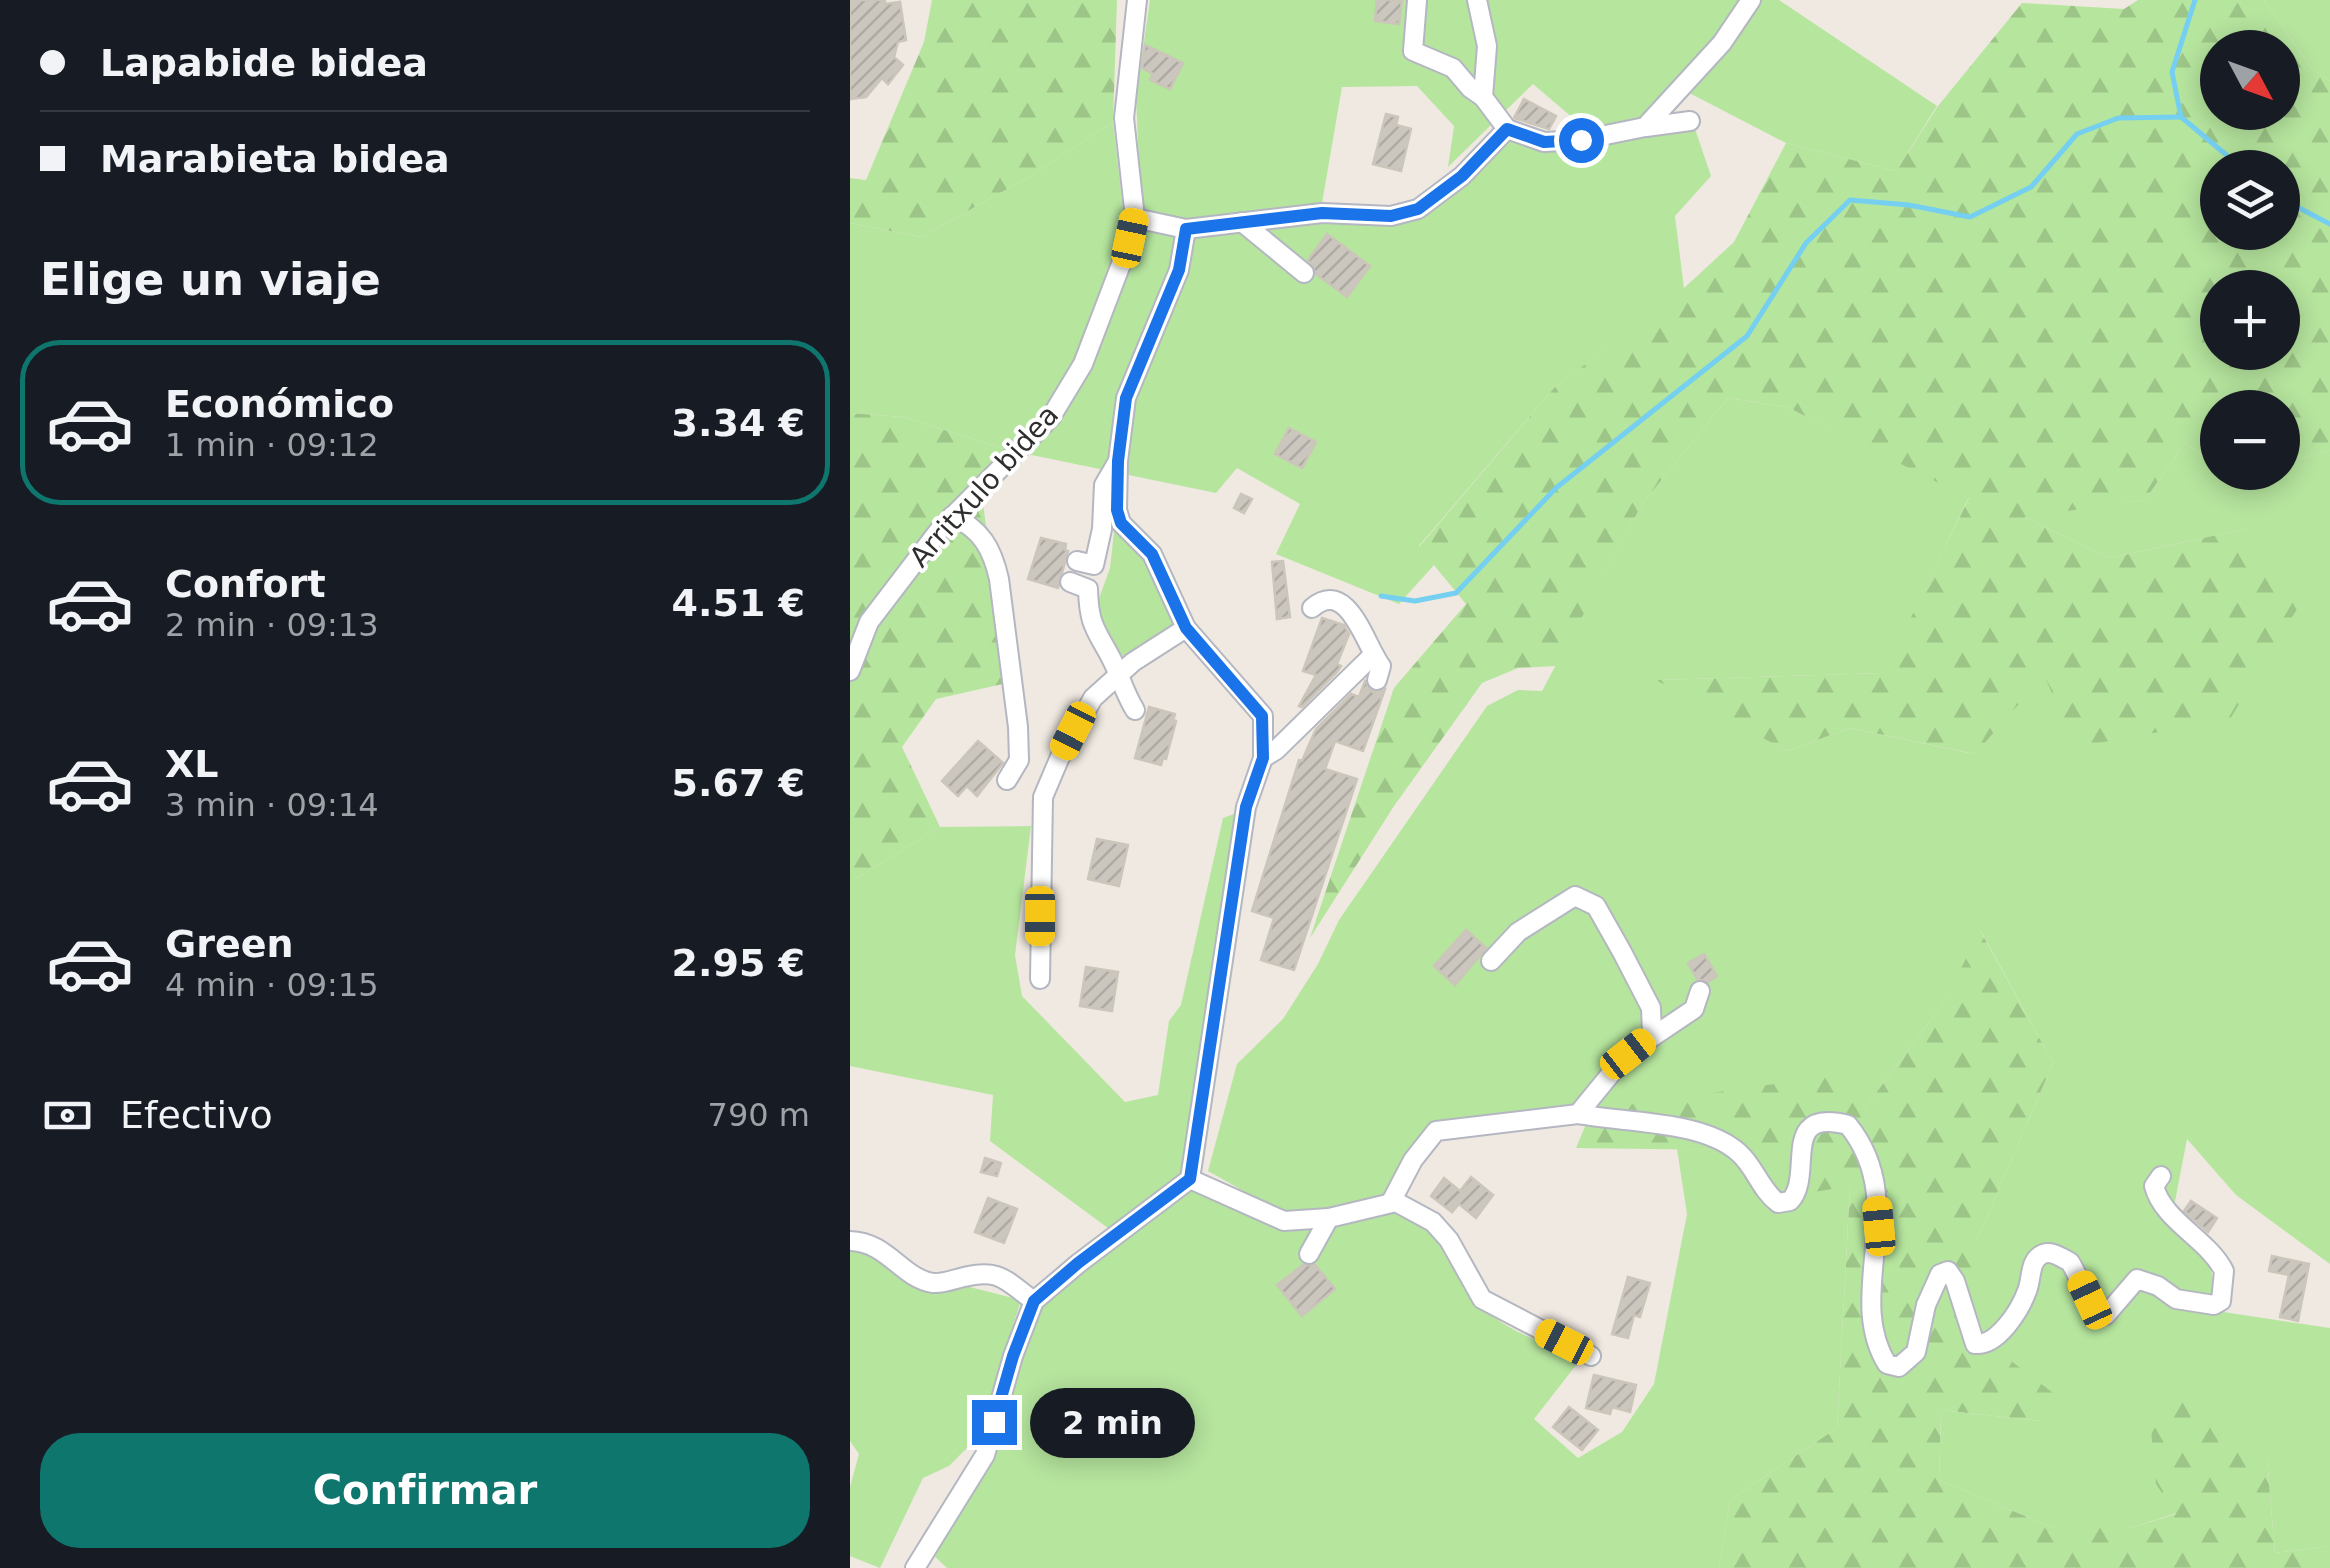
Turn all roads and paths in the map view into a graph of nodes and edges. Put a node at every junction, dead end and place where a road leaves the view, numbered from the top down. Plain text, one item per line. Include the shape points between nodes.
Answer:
1 (1136, 0) edge
2 (1416, 0) edge
3 (1477, 0) edge
4 (1751, 0) edge
5 (1483, 97) junction
6 (1690, 121) dead end
7 (1645, 127) junction
8 (1507, 129) junction
9 (1135, 218) junction
10 (1242, 222) junction
11 (1186, 229) junction
12 (1304, 273) dead end
13 (1118, 461) junction
14 (952, 516) junction
15 (1076, 562) dead end
16 (1070, 582) dead end
17 (1312, 608) dead end
18 (1186, 628) junction
19 (1373, 655) junction
20 (850, 671) edge
21 (1117, 676) junction
22 (1377, 680) dead end
23 (1134, 710) dead end
24 (1263, 758) junction
25 (1007, 780) dead end
26 (1490, 961) dead end
27 (1040, 979) dead end
28 (1700, 991) dead end
29 (1652, 1034) junction
30 (1578, 1114) junction
31 (2161, 1176) dead end
32 (1190, 1179) junction
33 (1391, 1202) junction
34 (1329, 1218) junction
35 (850, 1241) edge
36 (1309, 1254) dead end
37 (1034, 1301) junction
38 (1590, 1356) dead end
39 (916, 1568) edge

1 - 9 street, Arritxulo bidea via 1124,118
2 - 5 street via 1413,51 1453,68
3 - 5 street via 1487,46
4 - 7 street via 1722,43
5 - 8 street
6 - 7 street
7 - 8 street via 1544,142
8 - 10 street via 1418,209
9 - 11 street
9 - 14 street, Arritxulo bidea via 1084,364 1051,417
10 - 11 street
10 - 12 street
11 - 13 street via 1179,270 1126,398
13 - 15 street via 1104,485 1094,565
13 - 18 street via 1121,523 1152,554
14 - 20 street, Arritxulo bidea via 869,622
14 - 25 street via 982,537 1000,579 1018,728 1019,760
16 - 21 street via 1088,589 1090,622
17 - 19 street via 1337,600
18 - 21 street
18 - 24 street via 1262,716
19 - 22 street via 1381,666
19 - 24 street
21 - 23 street
21 - 27 street via 1093,698 1043,797
24 - 32 street via 1246,807
26 - 29 street via 1518,932 1574,896 1596,906 1652,1008
28 - 29 street via 1686,1018
29 - 30 street
30 - 31 street via 1720,1140 1748,1161 1778,1203 1798,1193 1802,1138 1813,1126 1848,1125 1867,1152 1875,1185 1872,1321 1881,1354 1899,1367 1916,1352 1926,1304 1948,1271 1975,1344 1983,1345 2012,1318 2033,1264 2048,1252 2070,1262 2106,1315 2137,1279 2176,1299 2214,1306 2221,1301 2224,1271 2158,1200 2154,1186
30 - 33 street via 1436,1131
32 - 34 street via 1284,1221
32 - 37 street
33 - 34 street
33 - 38 street via 1432,1222 1450,1240 1482,1300
34 - 36 street
35 - 37 street via 873,1246 936,1284 986,1272
37 - 39 street via 985,1455

